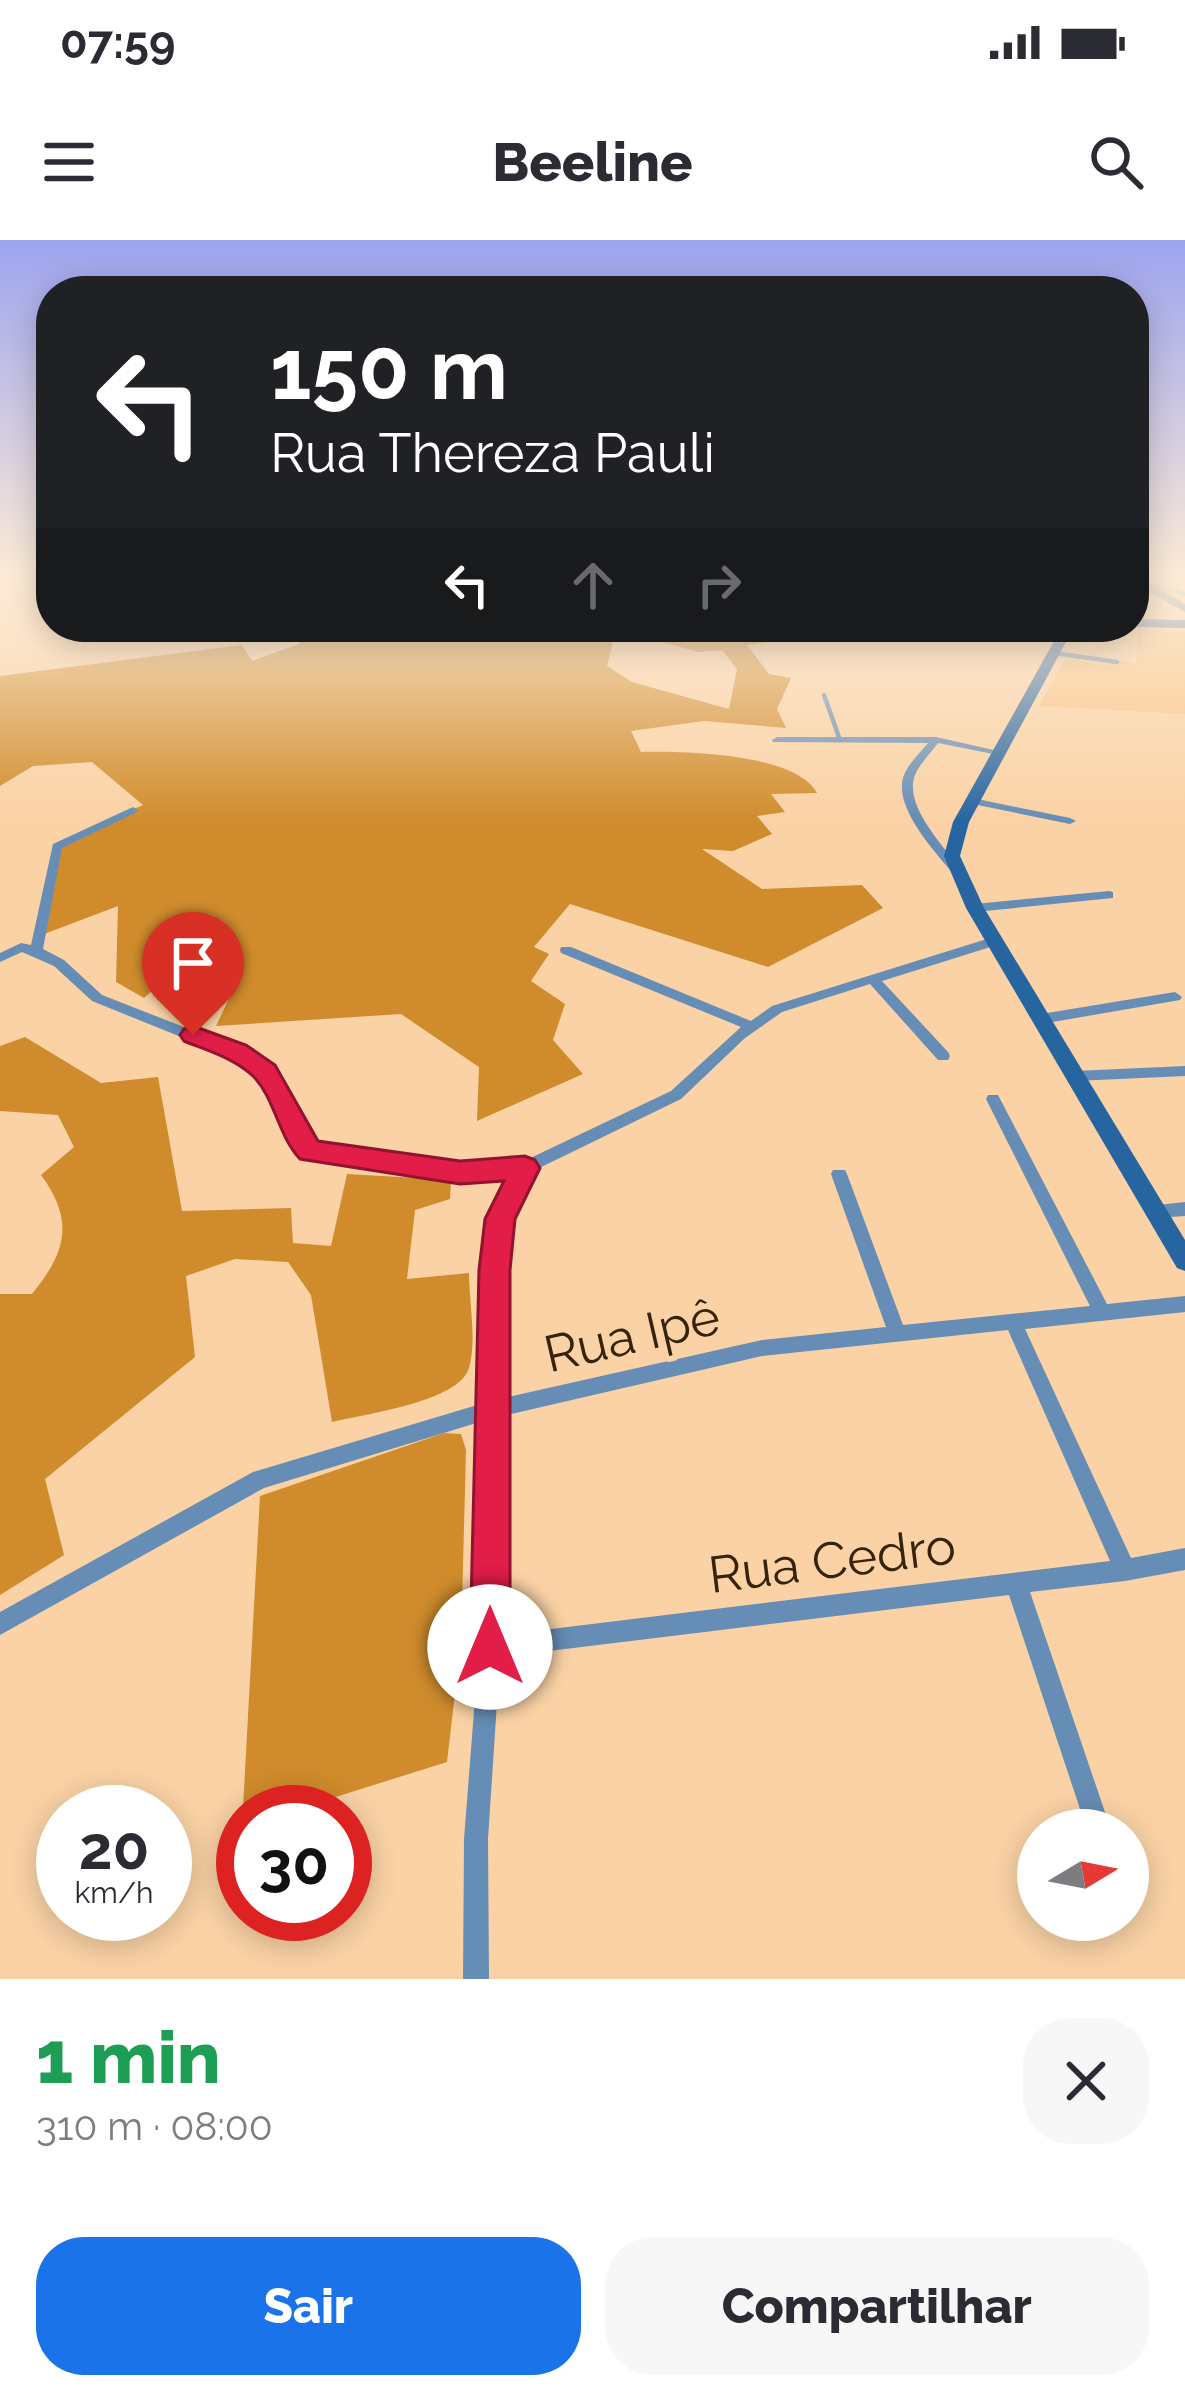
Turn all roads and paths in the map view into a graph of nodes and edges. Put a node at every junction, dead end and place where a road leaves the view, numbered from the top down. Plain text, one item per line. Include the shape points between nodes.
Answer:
1 (1050, 658) edge
2 (1090, 658) edge
3 (1117, 662) dead end
4 (824, 695) dead end
5 (777, 740) dead end
6 (840, 740) junction
7 (936, 740) junction
8 (998, 752) junction
9 (972, 801) junction
10 (133, 810) dead end
11 (1070, 820) dead end
12 (956, 869) junction
13 (1109, 895) dead end
14 (976, 908) junction
15 (995, 941) junction
16 (0, 945) edge
17 (29, 949) junction
18 (566, 950) dead end
19 (0, 958) edge
20 (872, 978) junction
21 (1175, 998) dead end
22 (1041, 1019) junction
23 (751, 1026) junction
24 (943, 1057) dead end
25 (1185, 1071) edge
26 (1075, 1076) junction
27 (993, 1099) dead end
28 (525, 1168) junction
29 (839, 1174) dead end
30 (1185, 1208) edge
31 (1155, 1211) junction
32 (1185, 1261) edge
33 (1185, 1304) edge
34 (1102, 1312) junction
35 (1012, 1321) junction
36 (897, 1332) junction
37 (491, 1410) junction
38 (1185, 1559) edge
39 (1125, 1570) junction
40 (1016, 1583) junction
41 (0, 1624) edge
42 (490, 1647) junction
43 (1092, 1809) edge
44 (476, 1979) edge

1 - 8 street
2 - 3 lane
4 - 6 lane
5 - 6 street
6 - 7 street
7 - 8 street
7 - 12 street via 906,788
8 - 9 street
9 - 11 street
9 - 12 street via 953,842
10 - 17 street via 57,846
12 - 14 street
13 - 14 street
14 - 15 street
15 - 20 street
15 - 22 street
16 - 17 street
17 - 19 street
17 - 28 street via 59,963 97,998 258,1065 310,1151 460,1172
18 - 23 street
20 - 23 street via 789,1004
20 - 24 street
21 - 22 street
22 - 26 street
23 - 28 street via 676,1095
25 - 26 street
26 - 31 street
27 - 34 street
28 - 37 street via 500,1219
29 - 36 street
30 - 31 street
31 - 32 street
33 - 34 street, Rua Ipê
34 - 35 street, Rua Ipê
35 - 36 street, Rua Ipê
35 - 39 street
36 - 37 street, Rua Ipê via 762,1348
37 - 41 street, Rua Ipê via 260,1479
37 - 42 street
38 - 39 street, Rua Cedro
39 - 40 street, Rua Cedro
40 - 42 street, Rua Cedro
40 - 43 street
42 - 44 street

